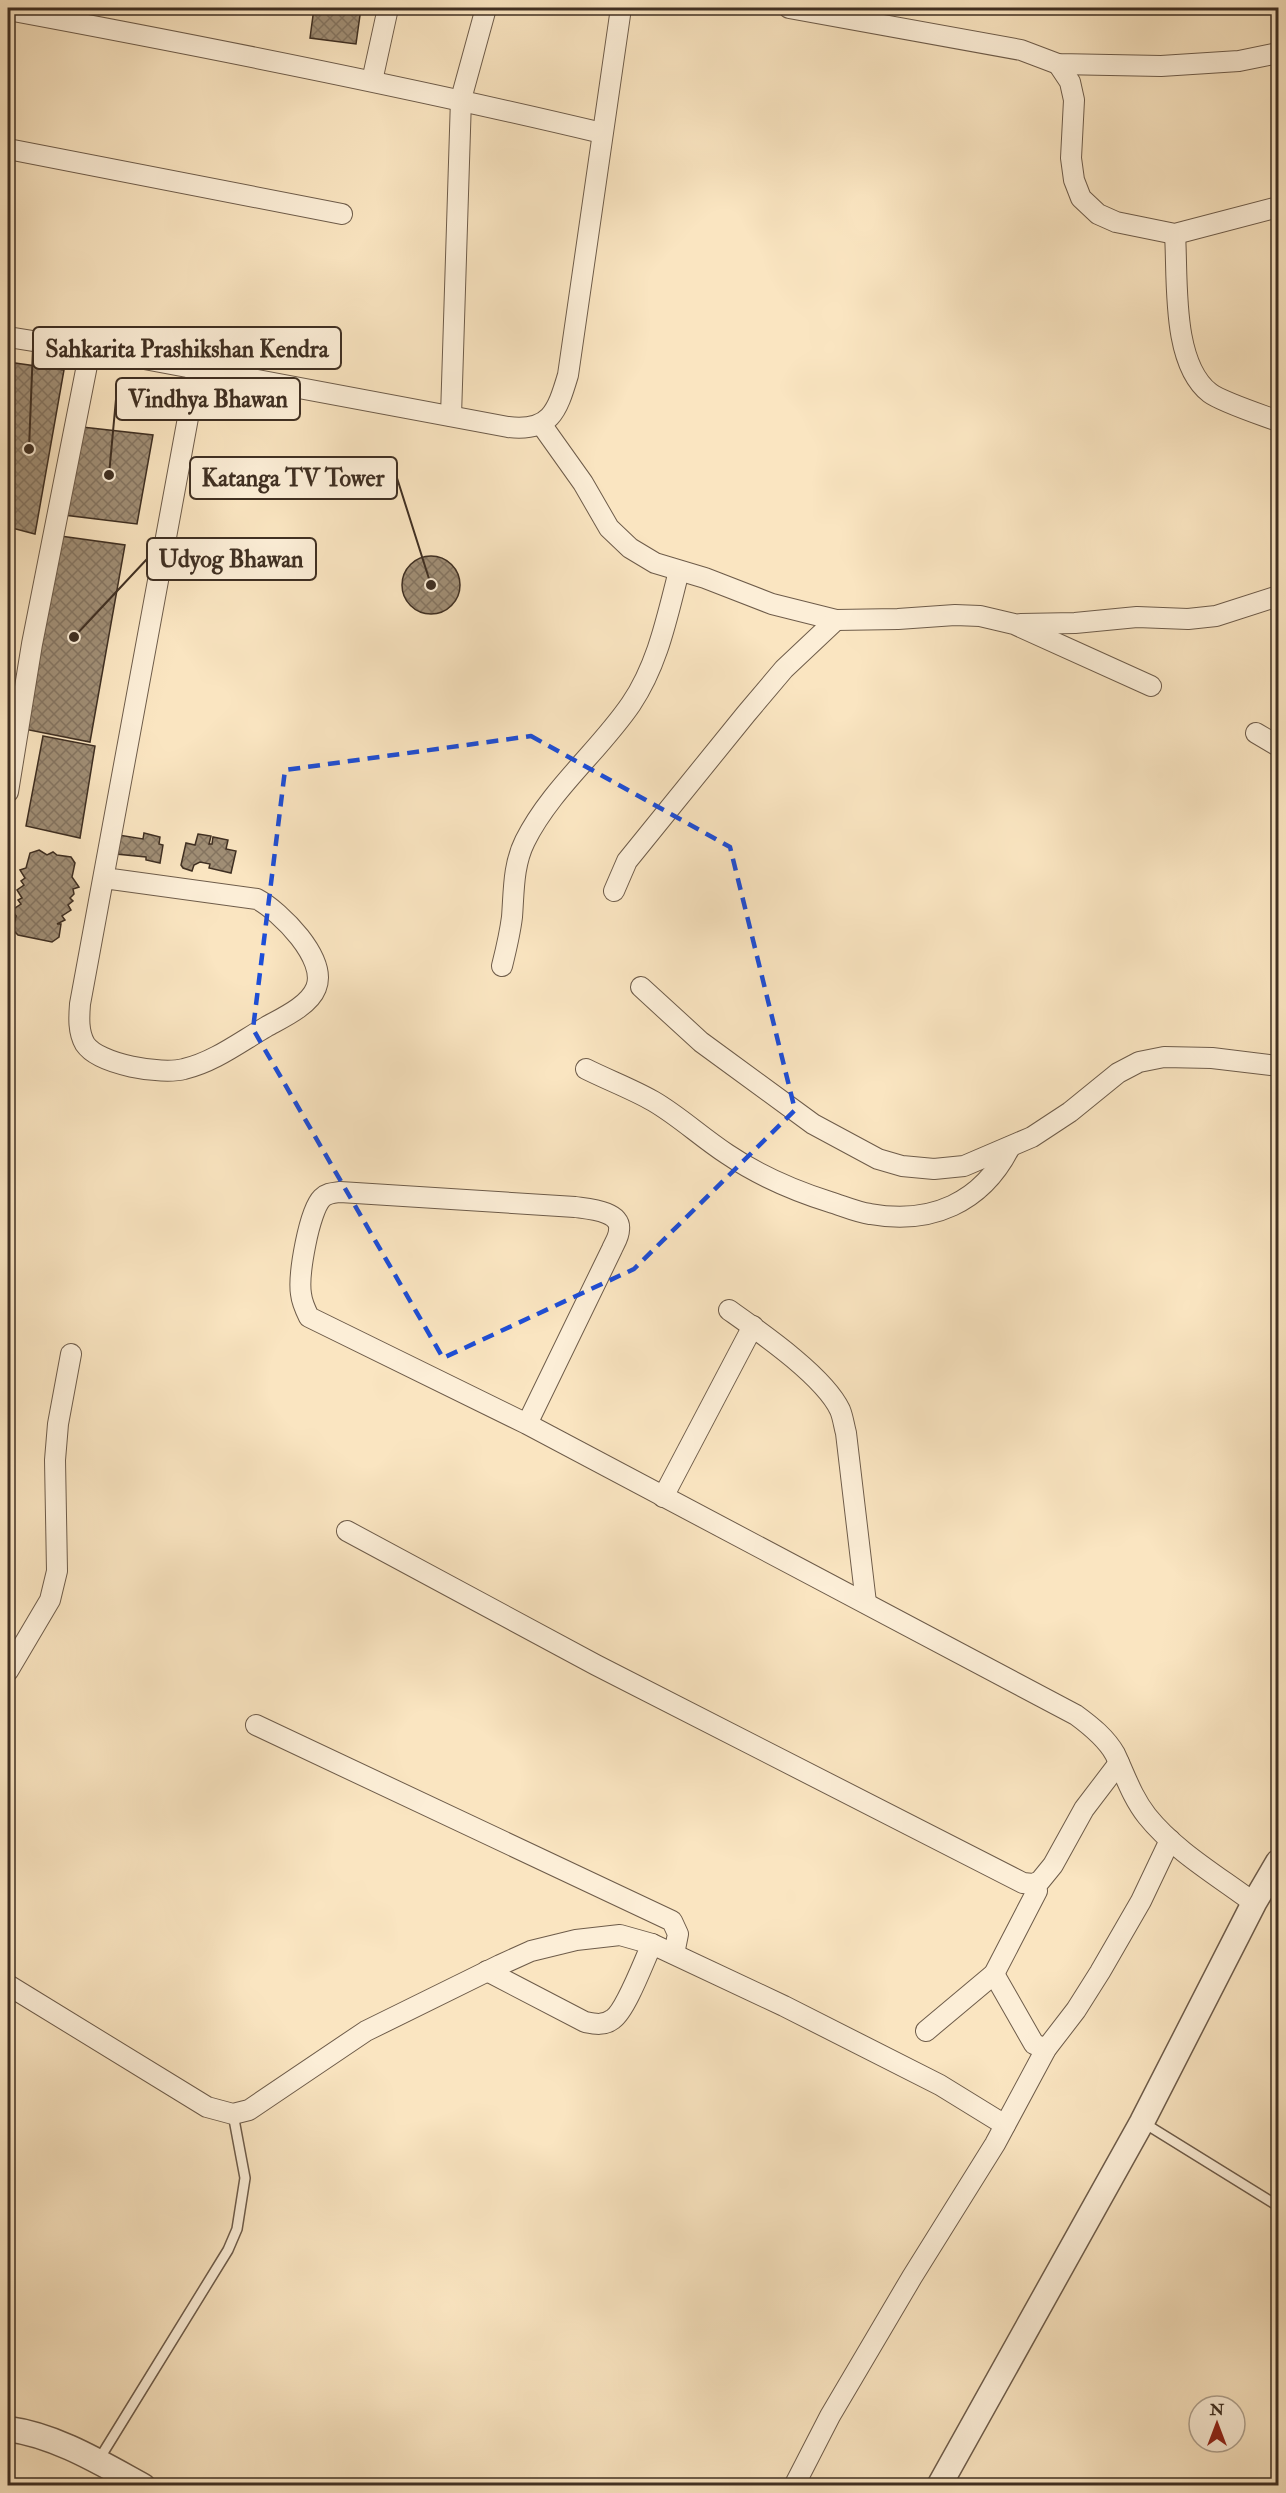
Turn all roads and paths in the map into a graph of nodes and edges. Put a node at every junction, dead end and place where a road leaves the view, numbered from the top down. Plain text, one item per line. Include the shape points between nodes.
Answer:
1 (388, 8) edge
2 (486, 8) edge
3 (621, 8) edge
4 (789, 8) edge
5 (8, 10) edge
6 (1278, 53) edge
7 (1058, 64) junction
8 (372, 81) junction
9 (461, 99) junction
10 (602, 133) junction
11 (8, 149) edge
12 (1278, 207) edge
13 (342, 214) dead end
14 (1175, 234) junction
15 (8, 337) edge
16 (90, 350) junction
17 (197, 369) junction
18 (451, 416) junction
19 (1278, 421) edge
20 (541, 424) junction
21 (679, 571) junction
22 (1278, 596) edge
23 (836, 620) junction
24 (1014, 624) junction
25 (1151, 686) dead end
26 (1256, 733) dead end
27 (1278, 746) edge
28 (8, 792) edge
29 (104, 878) junction
30 (614, 891) dead end
31 (502, 966) dead end
32 (641, 987) dead end
33 (1278, 1066) edge
34 (586, 1069) dead end
35 (1010, 1147) junction
36 (729, 1310) dead end
37 (753, 1326) junction
38 (71, 1354) dead end
39 (527, 1424) junction
40 (663, 1497) junction
41 (347, 1531) dead end
42 (866, 1603) junction
43 (8, 1671) edge
44 (256, 1725) dead end
45 (1119, 1763) junction
46 (1170, 1840) junction
47 (1278, 1862) edge
48 (1037, 1891) dead end
49 (1254, 1904) junction
50 (652, 1944) junction
51 (674, 1954) junction
52 (488, 1971) junction
53 (993, 1974) junction
54 (8, 1985) edge
55 (926, 2031) dead end
56 (1046, 2049) junction
57 (233, 2114) junction
58 (1142, 2122) junction
59 (1005, 2125) junction
60 (1278, 2206) edge
61 (8, 2429) edge
62 (98, 2461) junction
63 (143, 2486) edge
64 (794, 2486) edge
65 (939, 2486) edge

1 - 8 street
2 - 9 street
3 - 10 street
4 - 7 street via 1021,50
5 - 8 street
6 - 7 street via 1239,61 1161,66
7 - 14 street via 1070,82 1074,100 1071,158 1081,198 1098,214 1116,222
8 - 9 street
9 - 10 street
9 - 18 street
10 - 20 street via 568,375 561,399
11 - 13 street
12 - 14 street
14 - 19 street via 1180,329 1196,379 1211,394
15 - 16 street
16 - 17 street
16 - 28 street via 32,644
17 - 18 street
17 - 29 street
18 - 20 street via 524,429
20 - 21 street via 609,528 630,548
21 - 23 street via 772,604
21 - 31 street via 660,646 636,696 540,815 524,842 512,887 512,918
22 - 24 street via 1216,616 1188,619
23 - 24 street via 955,615
23 - 30 street via 784,669 747,714 627,861
24 - 25 street
26 - 27 street
29 - 29 street via 79,1028 86,1045 97,1054 153,1070 184,1069 208,1061 288,1014 316,990 318,968 312,955 286,921 257,898
32 - 35 street via 701,1042 813,1125 878,1159 902,1166 954,1167
33 - 35 street via 1212,1058 1164,1057 1139,1062 1118,1073 1070,1113
34 - 35 street via 652,1100 727,1154 797,1192 868,1214 907,1218 965,1200 987,1183
36 - 37 street
37 - 40 street
37 - 42 street via 825,1388 840,1410
38 - 43 street via 55,1460 57,1570 50,1600
39 - 39 street via 612,1249 619,1223 597,1210 575,1207 340,1192 320,1200 302,1265 300,1292 309,1317
39 - 40 street
40 - 42 street
41 - 45 street via 607,1670 1023,1883 1040,1881 1053,1865 1084,1809
42 - 45 street via 1076,1715 1098,1733
44 - 51 street via 672,1921 678,1934
45 - 46 street via 1145,1814
46 - 49 street
46 - 56 street via 1100,1972
47 - 49 street
48 - 53 street
49 - 58 street
50 - 51 street
50 - 52 street via 620,1935 600,1936 531,1952
50 - 52 street via 624,2006 614,2019 603,2024 585,2022
51 - 59 street via 940,2085
52 - 57 street via 366,2031 249,2110
53 - 55 street
53 - 56 street via 1034,2044
54 - 57 street via 207,2107
56 - 59 street
57 - 62 lane via 245,2178 237,2229 228,2250
58 - 60 lane
58 - 65 street
59 - 64 street via 842,2396
61 - 62 street via 29,2432
62 - 63 street

